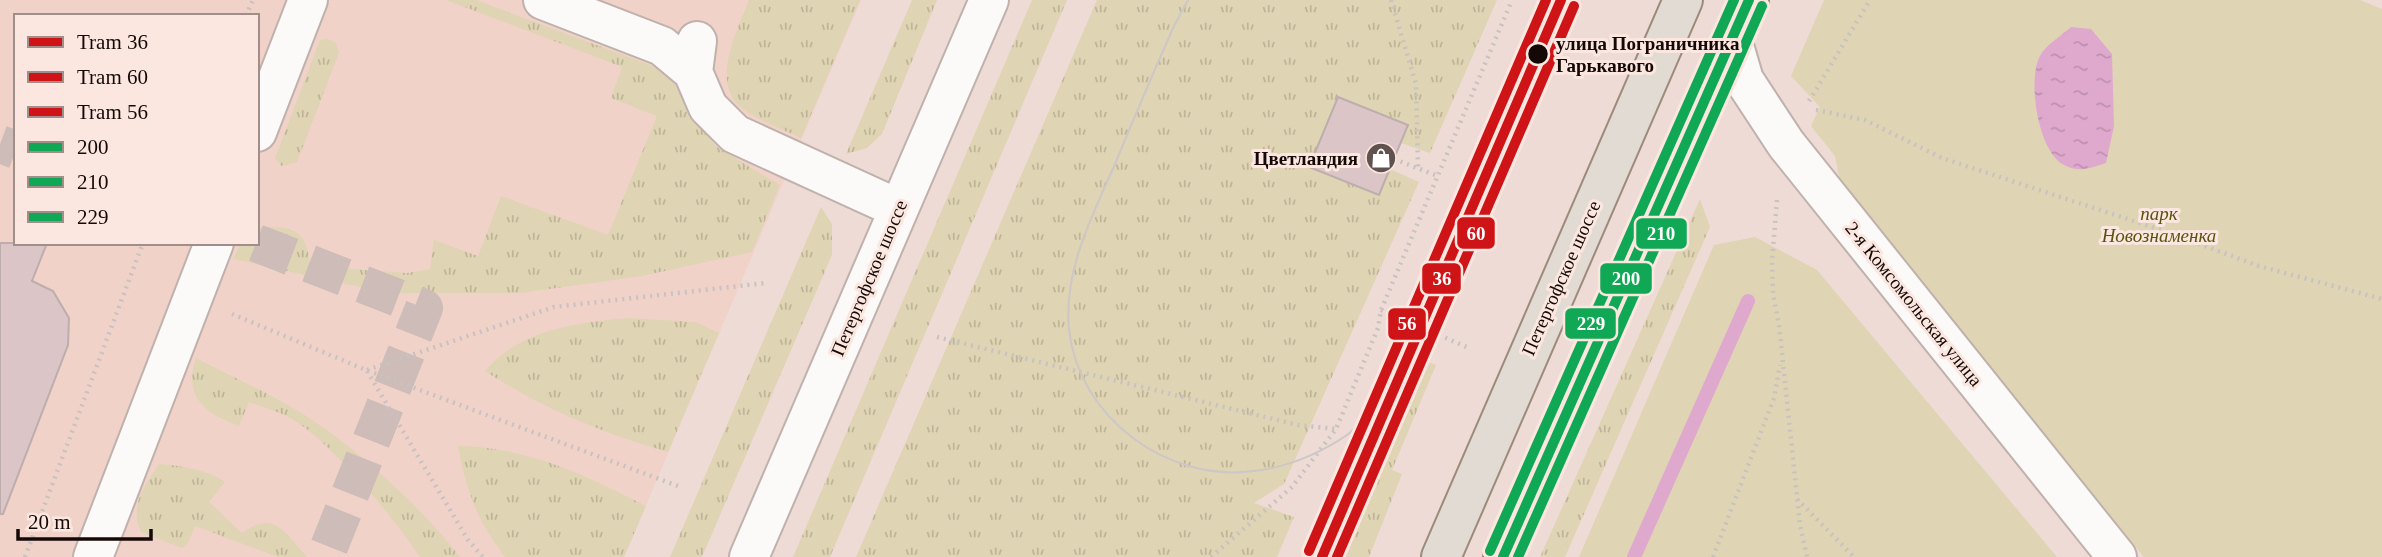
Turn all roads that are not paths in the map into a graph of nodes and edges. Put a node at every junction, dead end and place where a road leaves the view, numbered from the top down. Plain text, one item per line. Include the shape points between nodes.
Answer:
1 (308, 0) edge
2 (543, 0) edge
3 (989, 0) edge
4 (1683, 0) edge
5 (1749, 0) edge
6 (1732, 39) junction
7 (259, 127) edge
8 (899, 209) junction
9 (213, 245) edge
10 (93, 557) edge
11 (749, 557) edge
12 (1441, 557) edge
13 (1503, 557) edge
14 (2117, 557) edge

1 - 7 street
2 - 8 street via 695,56 708,107 735,134
3 - 8 street, Петергофское шоссе
4 - 12 main road, Петергофское шоссе
5 - 6 main road
6 - 13 main road
6 - 14 street, 2-я Комсомольская улица via 1744,80 1778,134
8 - 11 street, Петергофское шоссе
9 - 10 street

